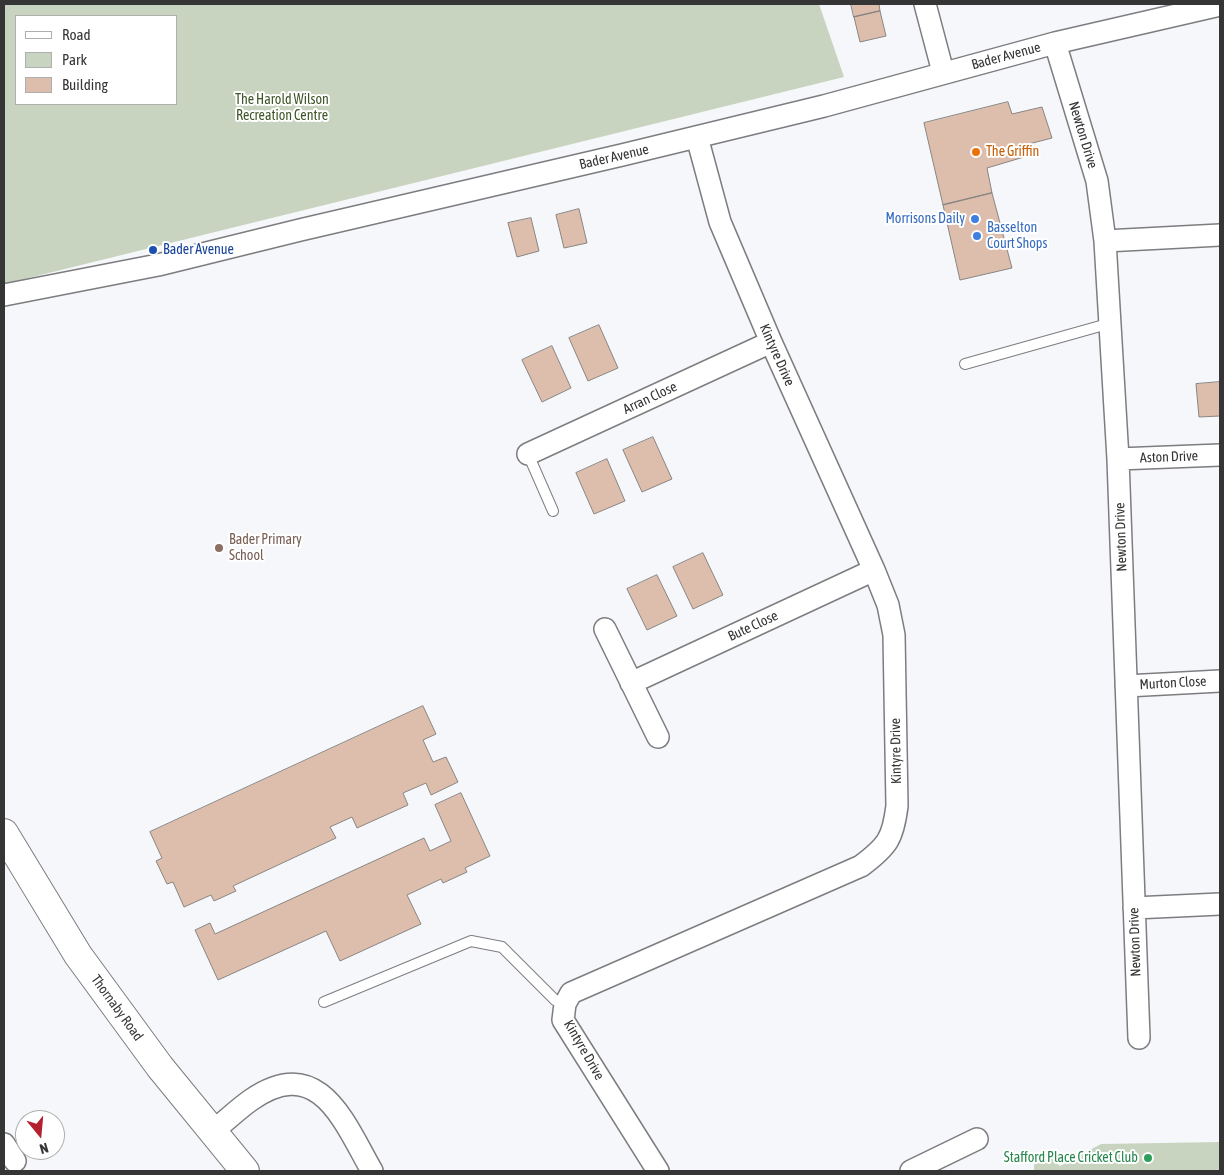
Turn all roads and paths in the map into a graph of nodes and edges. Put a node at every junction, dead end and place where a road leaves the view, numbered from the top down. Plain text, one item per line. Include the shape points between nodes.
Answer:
1 (925, 4) edge
2 (1220, 5) edge
3 (1055, 43) junction
4 (943, 72) junction
5 (697, 137) junction
6 (1220, 235) edge
7 (1105, 241) junction
8 (4, 295) edge
9 (1111, 323) junction
10 (771, 342) junction
11 (965, 364) dead end
12 (528, 454) joint
13 (1220, 456) edge
14 (1118, 459) junction
15 (553, 511) dead end
16 (874, 570) junction
17 (605, 628) dead end
18 (1220, 681) edge
19 (631, 683) junction
20 (1126, 686) junction
21 (658, 736) dead end
22 (4, 833) edge
23 (1220, 904) edge
24 (1134, 908) junction
25 (324, 1002) dead end
26 (564, 1004) junction
27 (1139, 1038) dead end
28 (213, 1131) junction
29 (977, 1139) dead end
30 (246, 1171) edge
31 (372, 1171) edge
32 (658, 1171) edge
33 (911, 1171) edge

1 - 4 street
2 - 3 street, Bader Avenue
3 - 4 street, Bader Avenue
3 - 7 street, Newton Drive via 1097,181
4 - 5 street, Bader Avenue
5 - 8 street, Bader Avenue via 158,265
5 - 10 street, Kintyre Drive via 720,222
6 - 7 street
7 - 9 street, Newton Drive
9 - 11 lane
9 - 14 street, Newton Drive
10 - 12 street, Arran Close
10 - 16 street, Kintyre Drive
12 - 15 lane
13 - 14 street, Aston Drive
14 - 20 street, Newton Drive
16 - 19 street, Bute Close
16 - 26 street, Kintyre Drive via 888,605 894,635 896,806 889,840 879,853 861,866 572,993
17 - 19 street
18 - 20 street, Murton Close
19 - 21 street
20 - 24 street, Newton Drive
22 - 28 street, Thornaby Road via 78,955 160,1067
23 - 24 street
24 - 27 street, Newton Drive
25 - 26 lane via 471,941 502,947 555,1000
26 - 32 street, Kintyre Drive via 563,1020
28 - 30 street, Thornaby Road
28 - 31 street via 269,1089 292,1083 310,1086 334,1108
29 - 33 street

